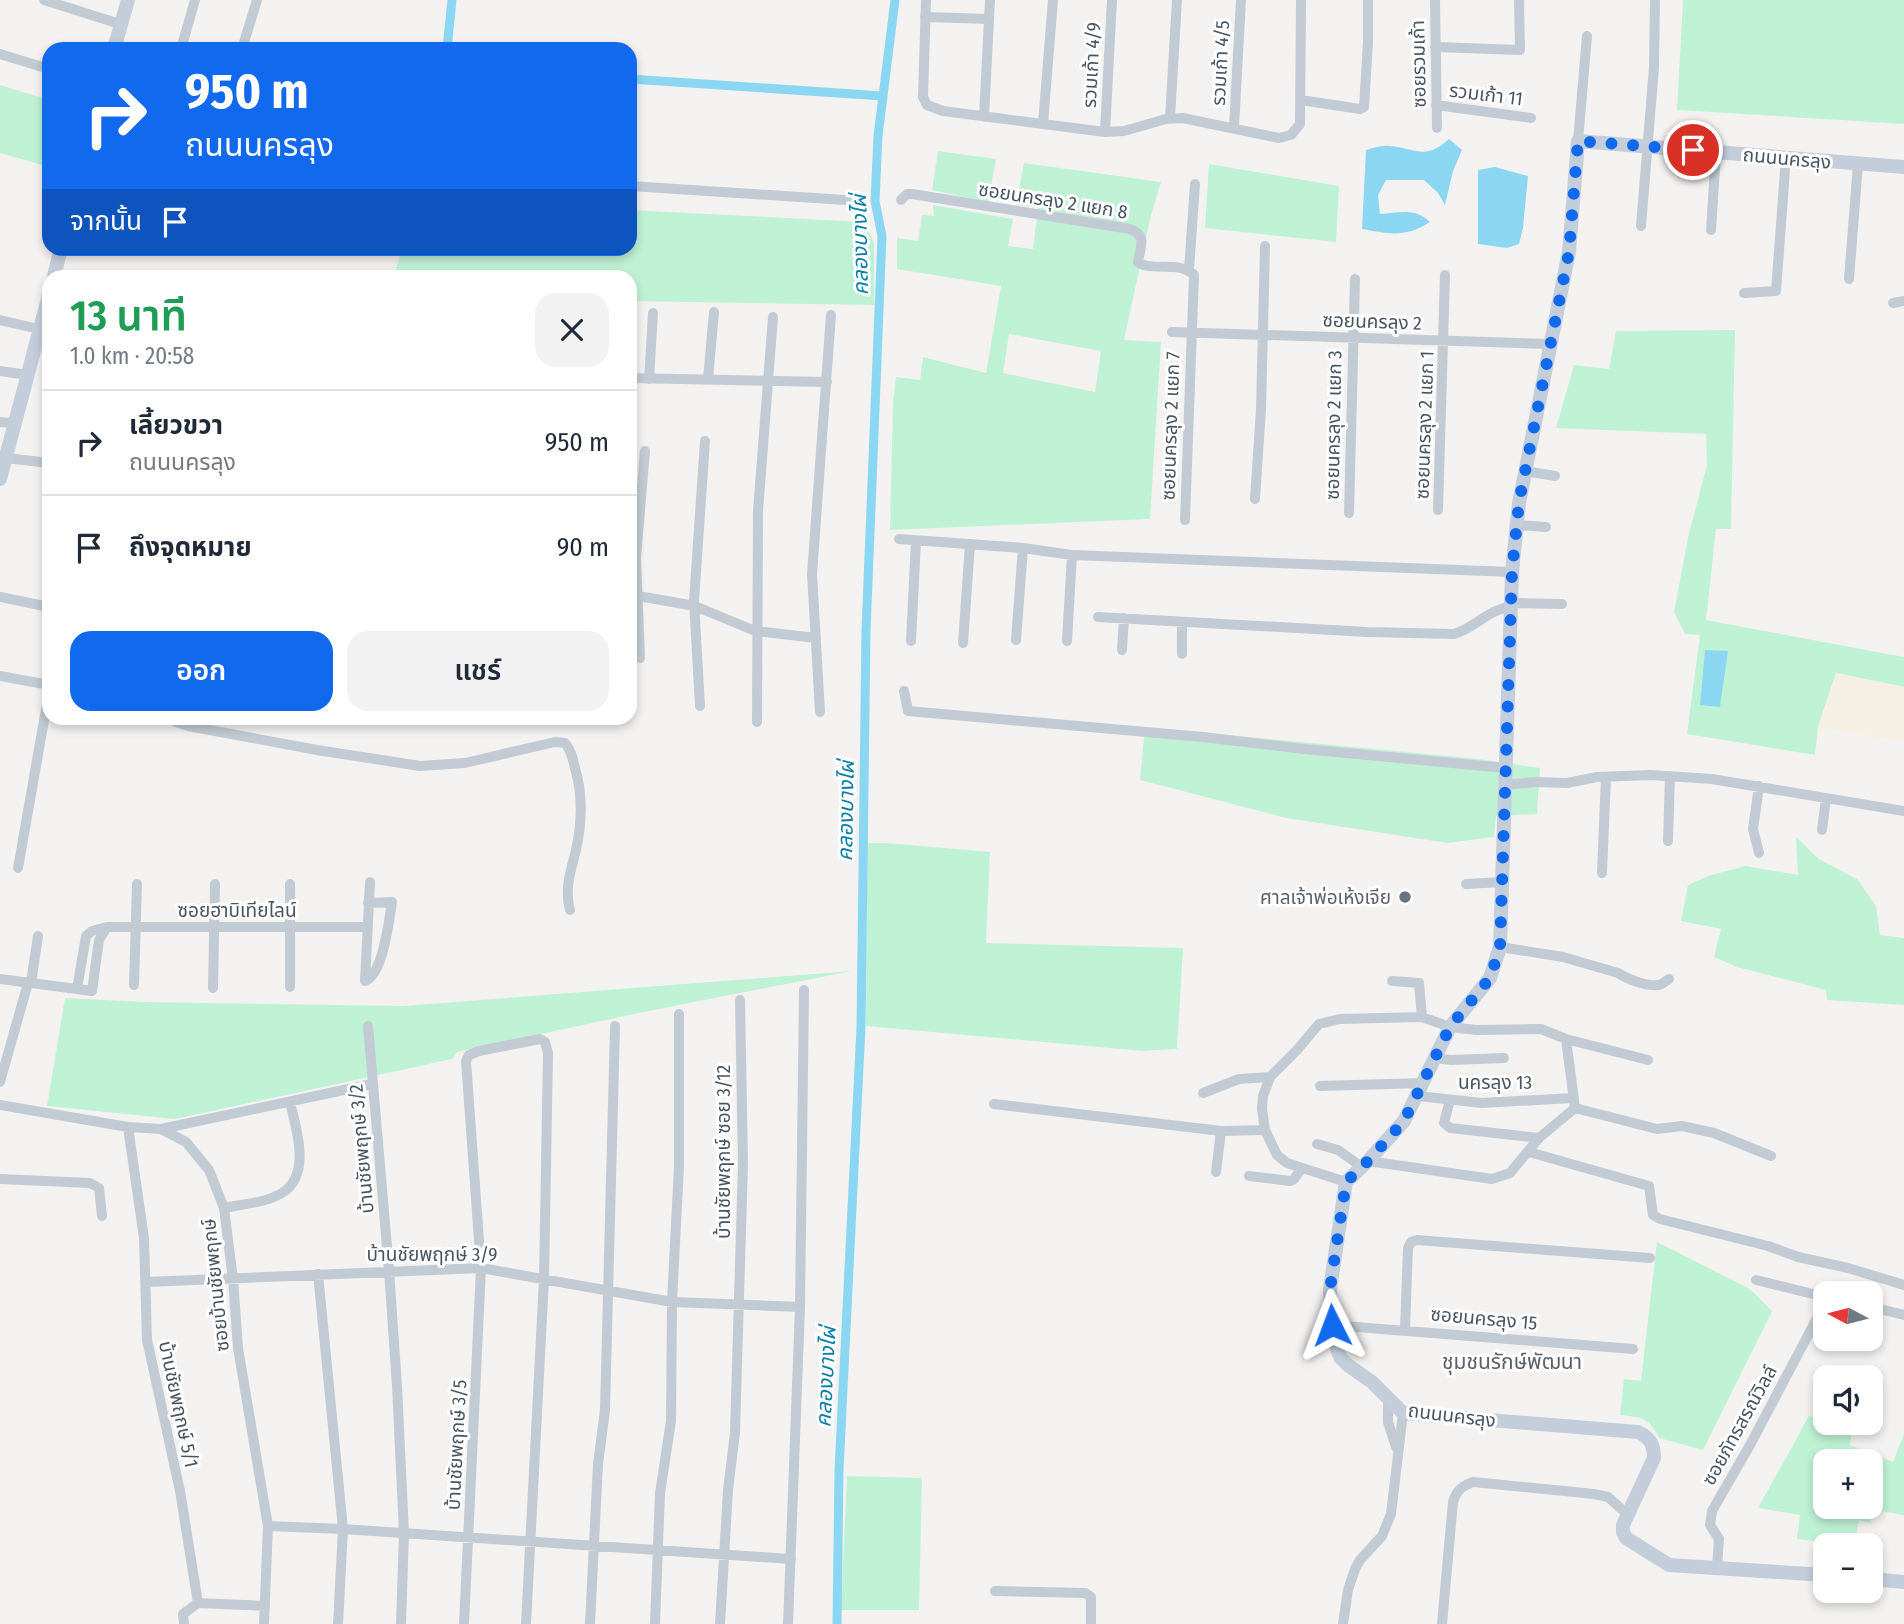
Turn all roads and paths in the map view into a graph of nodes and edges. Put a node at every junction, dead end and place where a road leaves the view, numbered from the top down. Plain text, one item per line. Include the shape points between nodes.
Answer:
1 (44, 0) edge
2 (128, 0) edge
3 (195, 0) edge
4 (257, 0) edge
5 (926, 0) edge
6 (990, 0) edge
7 (1053, 0) edge
8 (1112, 0) edge
9 (1177, 0) edge
10 (1241, 0) edge
11 (1301, 0) edge
12 (1368, 0) edge
13 (1435, 0) edge
14 (1520, 0) edge
15 (1654, 0) edge
16 (925, 17) junction
17 (989, 19) junction
18 (121, 24) junction
19 (1587, 36) dead end
20 (116, 42) edge
21 (183, 42) edge
22 (245, 42) edge
23 (1435, 47) junction
24 (1533, 49) dead end
25 (1520, 50) junction
26 (0, 54) edge
27 (42, 67) edge
28 (1301, 100) junction
29 (1436, 105) junction
30 (984, 117) junction
31 (1170, 118) junction
32 (1531, 118) dead end
33 (1043, 124) junction
34 (1234, 127) junction
35 (1437, 128) dead end
36 (1105, 132) junction
37 (1578, 141) junction
38 (1647, 148) junction
39 (1716, 152) junction
40 (1786, 157) junction
41 (1858, 164) junction
42 (1904, 167) edge
43 (1195, 184) dead end
44 (637, 186) edge
45 (901, 200) dead end
46 (860, 201) dead end
47 (1641, 226) dead end
48 (1710, 230) dead end
49 (1265, 246) dead end
50 (1189, 270) junction
51 (1445, 275) dead end
52 (1355, 279) dead end
53 (1849, 279) dead end
54 (1744, 293) dead end
55 (714, 312) dead end
56 (653, 313) dead end
57 (831, 315) dead end
58 (773, 317) dead end
59 (0, 320) edge
60 (42, 320) edge
61 (39, 329) junction
62 (1172, 332) dead end
63 (1192, 332) junction
64 (1261, 335) junction
65 (1353, 337) junction
66 (1444, 341) junction
67 (1551, 344) junction
68 (0, 371) edge
69 (28, 375) junction
70 (637, 378) edge
71 (649, 379) junction
72 (708, 379) junction
73 (767, 382) junction
74 (827, 382) junction
75 (0, 422) edge
76 (15, 423) junction
77 (705, 441) dead end
78 (5, 447) edge
79 (645, 451) dead end
80 (42, 460) edge
81 (1525, 471) junction
82 (1555, 476) dead end
83 (0, 480) edge
84 (1255, 499) dead end
85 (1438, 510) dead end
86 (1349, 513) dead end
87 (1185, 520) dead end
88 (1516, 525) junction
89 (1546, 527) dead end
90 (900, 538) dead end
91 (916, 541) junction
92 (970, 544) junction
93 (637, 546) edge
94 (1023, 548) junction
95 (1072, 555) junction
96 (1512, 572) junction
97 (637, 596) edge
98 (0, 597) edge
99 (1562, 604) dead end
100 (1512, 605) junction
101 (42, 606) edge
102 (694, 606) junction
103 (1098, 617) dead end
104 (1124, 618) junction
105 (1182, 622) junction
106 (758, 631) junction
107 (637, 638) edge
108 (816, 638) junction
109 (911, 640) dead end
110 (1016, 640) dead end
111 (1067, 641) dead end
112 (963, 643) dead end
113 (1122, 650) dead end
114 (1181, 654) dead end
115 (639, 659) dead end
116 (0, 676) edge
117 (42, 684) edge
118 (904, 691) dead end
119 (700, 706) dead end
120 (820, 712) dead end
121 (757, 722) dead end
122 (43, 725) edge
123 (185, 725) edge
124 (1505, 768) junction
125 (1670, 775) junction
126 (1606, 777) junction
127 (1504, 785) junction
128 (1759, 786) junction
129 (1826, 798) junction
130 (1904, 811) edge
131 (1822, 830) dead end
132 (1668, 841) dead end
133 (1759, 853) dead end
134 (18, 868) dead end
135 (1602, 873) dead end
136 (370, 882) dead end
137 (1501, 882) junction
138 (136, 884) dead end
139 (215, 884) dead end
140 (290, 884) dead end
141 (1466, 884) dead end
142 (368, 903) junction
143 (570, 910) dead end
144 (107, 927) junction
145 (135, 927) junction
146 (214, 927) junction
147 (290, 927) junction
148 (366, 927) junction
149 (38, 936) dead end
150 (1500, 947) junction
151 (0, 979) edge
152 (1669, 979) dead end
153 (1392, 981) dead end
154 (29, 983) junction
155 (134, 985) dead end
156 (290, 987) dead end
157 (213, 988) dead end
158 (77, 989) junction
159 (804, 990) dead end
160 (740, 1000) dead end
161 (679, 1014) dead end
162 (1422, 1017) junction
163 (368, 1026) dead end
164 (615, 1027) dead end
165 (1450, 1027) junction
166 (1566, 1039) junction
167 (1434, 1058) junction
168 (1504, 1058) dead end
169 (1648, 1060) dead end
170 (1270, 1077) junction
171 (0, 1082) edge
172 (372, 1084) junction
173 (1320, 1086) dead end
174 (1420, 1089) junction
175 (1203, 1093) dead end
176 (1450, 1100) junction
177 (290, 1102) junction
178 (1574, 1103) junction
179 (994, 1104) dead end
180 (0, 1105) edge
181 (128, 1127) junction
182 (161, 1129) junction
183 (1265, 1130) junction
184 (1221, 1131) junction
185 (1539, 1138) junction
186 (1317, 1144) dead end
187 (1529, 1152) junction
188 (1771, 1156) dead end
189 (1365, 1164) junction
190 (1303, 1168) junction
191 (1216, 1172) dead end
192 (1249, 1176) dead end
193 (0, 1179) edge
194 (1346, 1182) junction
195 (224, 1208) junction
196 (102, 1216) dead end
197 (1650, 1258) dead end
198 (481, 1268) junction
199 (389, 1270) junction
200 (318, 1274) junction
201 (233, 1279) junction
202 (544, 1279) junction
203 (1756, 1280) dead end
204 (146, 1282) junction
205 (1904, 1285) edge
206 (609, 1291) junction
207 (1813, 1294) edge
208 (672, 1302) junction
209 (738, 1304) junction
210 (800, 1307) junction
211 (1883, 1310) edge
212 (1904, 1315) edge
213 (1332, 1325) junction
214 (1813, 1326) edge
215 (1405, 1329) junction
216 (1633, 1349) dead end
217 (1388, 1398) junction
218 (1403, 1413) junction
219 (1397, 1450) junction
220 (1627, 1514) junction
221 (268, 1526) junction
222 (343, 1529) junction
223 (404, 1533) junction
224 (469, 1539) junction
225 (530, 1542) junction
226 (593, 1546) junction
227 (658, 1550) junction
228 (723, 1554) junction
229 (790, 1559) junction
230 (1717, 1567) junction
231 (1813, 1575) edge
232 (1883, 1580) edge
233 (1904, 1582) edge
234 (995, 1591) dead end
235 (198, 1603) junction
236 (265, 1606) junction
237 (184, 1624) edge
238 (264, 1624) edge
239 (338, 1624) edge
240 (401, 1624) edge
241 (464, 1624) edge
242 (526, 1624) edge
243 (590, 1624) edge
244 (655, 1624) edge
245 (720, 1624) edge
246 (788, 1624) edge
247 (1091, 1624) edge
248 (1343, 1624) edge
249 (1442, 1624) edge

1 - 18 street
2 - 18 street
3 - 21 street
4 - 22 street
5 - 16 street
6 - 17 street
7 - 33 street
8 - 36 street, รวมเก้า 4/9
9 - 31 street
10 - 34 street, รวมเก้า 4/5
11 - 28 street
12 - 28 street via 1364,107
13 - 23 street, ซอยรวมเก้า
14 - 25 street
15 - 38 street
16 - 17 street
16 - 30 street via 924,102 943,111
17 - 30 street
18 - 20 street
19 - 37 street
23 - 25 street
23 - 29 street, ซอยรวมเก้า
24 - 25 street
26 - 27 street
28 - 34 street via 1300,124 1286,137
29 - 32 street, รวมเก้า 11
29 - 35 street, ซอยรวมเก้า
30 - 33 street
31 - 34 street
31 - 36 street
33 - 36 street
37 - 38 street, ถนนนครลุง
37 - 67 street via 1569,252
38 - 39 street, ถนนนครลุง
38 - 47 street
39 - 40 street, ถนนนครลุง
39 - 48 street
40 - 41 street, ถนนนครลุง
40 - 54 street via 1776,291
41 - 42 street, ถนนนครลุง
41 - 53 street
43 - 50 street
44 - 46 street
45 - 50 street, ซอยนครลุง 2 แยก 8 via 912,194 1130,229 1143,240 1140,264
49 - 64 street
50 - 63 street via 1194,275
51 - 66 street, ซอยนครลุง 2 แยก 1
52 - 65 street, ซอยนครลุง 2 แยก 3
55 - 72 street
56 - 71 street
57 - 74 street
58 - 73 street
59 - 61 street
60 - 61 street
61 - 69 street
62 - 63 street, ซอยนครลุง 2
63 - 64 street, ซอยนครลุง 2
63 - 87 street, ซอยนครลุง 2 แยก 7
64 - 65 street, ซอยนครลุง 2
64 - 84 street
65 - 66 street, ซอยนครลุง 2
65 - 86 street, ซอยนครลุง 2 แยก 3
66 - 67 street, ซอยนครลุง 2
66 - 85 street, ซอยนครลุง 2 แยก 1
67 - 81 street
68 - 69 street
69 - 76 street
70 - 71 street
71 - 72 street
72 - 73 street
73 - 74 street
73 - 106 street via 758,511
74 - 108 street via 812,575
75 - 76 street
76 - 78 street
77 - 102 street
78 - 80 street
78 - 83 street
79 - 93 street
81 - 82 street
81 - 88 street
88 - 89 street
88 - 96 street
90 - 91 street
91 - 92 street
91 - 109 street
92 - 94 street
92 - 112 street
94 - 95 street
94 - 110 street
95 - 96 street
95 - 111 street
96 - 100 street
97 - 102 street
98 - 101 street
99 - 100 street
100 - 105 street via 1454,634
100 - 124 street
102 - 106 street
102 - 119 street
103 - 104 street
104 - 105 street
104 - 113 street
105 - 114 street
106 - 108 street
106 - 121 street
107 - 115 street
108 - 120 street
116 - 117 street
118 - 124 street via 908,710
122 - 134 street
123 - 143 street via 420,766 565,743 572,756 581,806 566,897
124 - 127 street
125 - 126 street
125 - 128 street
125 - 132 street
126 - 127 street
126 - 135 street
127 - 137 street
128 - 129 street
128 - 133 street via 1753,829
129 - 130 street
129 - 131 street
136 - 142 street
137 - 141 street
137 - 150 street
138 - 145 street
139 - 146 street
140 - 147 street
142 - 148 street
142 - 148 street via 391,902 376,973 365,981
144 - 145 street, ซอยฮาบิเทียไลน์
144 - 158 street via 86,936
144 - 158 street via 99,940 92,991
145 - 146 street, ซอยฮาบิเทียไลน์
145 - 155 street
146 - 147 street, ซอยฮาบิเทียไลน์
146 - 157 street
147 - 148 street, ซอยฮาบิเทียไลน์
147 - 156 street
149 - 154 street
150 - 152 street via 1563,957 1643,983 1658,985
150 - 165 street via 1490,978
151 - 154 street
153 - 162 street via 1419,983
154 - 158 street
154 - 171 street
159 - 210 street
160 - 209 street, บ้านชัยพฤกษ์ ซอย 3/12 via 743,1163
161 - 208 street via 679,1166
162 - 165 street
162 - 170 street via 1340,1019 1319,1024
163 - 172 street, บ้านชัยพฤกษ์ 3/2
164 - 206 street
165 - 166 street via 1541,1029
165 - 167 street
166 - 169 street
166 - 178 street
167 - 168 street
167 - 174 street
170 - 175 street via 1239,1079
170 - 183 street via 1262,1109
172 - 177 street
172 - 199 street, บ้านชัยพฤกษ์ 3/2
173 - 174 street, นครลุง 13
174 - 176 street, นครลุง 13
174 - 189 street via 1404,1121
176 - 178 street, นครลุง 13
176 - 185 street via 1444,1123 1450,1128
177 - 182 street
177 - 195 street via 300,1160 294,1180 284,1192 262,1201
178 - 185 street
178 - 188 street, นครลุง 13 via 1657,1129 1677,1125 1714,1133
179 - 184 street
180 - 181 street, ซอยบ้านชัยพฤกษ์
181 - 182 street, ซอยบ้านชัยพฤกษ์
181 - 204 street, บ้านชัยพฤกษ์ 5/1
182 - 195 street, ซอยบ้านชัยพฤกษ์ via 186,1142 209,1170
183 - 184 street
183 - 190 street via 1277,1155
184 - 191 street
185 - 187 street
186 - 189 street
187 - 189 street via 1510,1173 1492,1179
187 - 205 street via 1649,1186 1653,1215 1660,1219
189 - 194 street
190 - 192 street via 1290,1181
190 - 194 street
193 - 196 street via 96,1185
194 - 213 street, ถนนนครลุง via 1330,1289
195 - 201 street, ซอยบ้านชัยพฤกษ์
197 - 215 street via 1417,1240 1408,1248
198 - 199 street, บ้านชัยพฤกษ์ 3/9
198 - 202 street, บ้านชัยพฤกษ์ 3/9
198 - 202 street, บ้านชัยพฤกษ์ 3/5 via 466,1061 479,1051 540,1039 548,1053
198 - 224 street, บ้านชัยพฤกษ์ 3/5
199 - 200 street, บ้านชัยพฤกษ์ 3/9
199 - 223 street, บ้านชัยพฤกษ์ 3/2
200 - 201 street, บ้านชัยพฤกษ์ 3/9
200 - 222 street
201 - 204 street, บ้านชัยพฤกษ์ 3/9
201 - 221 street, ซอยบ้านชัยพฤกษ์ via 238,1348
202 - 206 street, บ้านชัยพฤกษ์ 3/9
202 - 225 street
203 - 207 street
204 - 235 street, บ้านชัยพฤกษ์ 5/1 via 147,1340 180,1491
206 - 208 street, บ้านชัยพฤกษ์ 3/9
206 - 226 street via 605,1414
208 - 209 street, บ้านชัยพฤกษ์ 3/9
208 - 227 street via 671,1421 660,1493
209 - 210 street, บ้านชัยพฤกษ์ 3/9
209 - 228 street, บ้านชัยพฤกษ์ ซอย 3/12 via 735,1433
210 - 229 street
211 - 212 street
213 - 215 street, ซอยนครลุง 15
213 - 217 street, ถนนนครลุง via 1340,1357
214 - 230 street, ซอยภัทรสรณ์วิลล์ via 1712,1511 1710,1525 1719,1539
215 - 216 street, ซอยนครลุง 15
217 - 218 street, ถนนนครลุง
217 - 219 street via 1388,1422
218 - 219 street
218 - 220 street, ถนนนครลุง via 1638,1432 1649,1437 1654,1458
219 - 248 street via 1388,1524 1354,1569
220 - 230 street via 1623,1525 1626,1538 1662,1561
220 - 249 street via 1608,1497 1594,1494 1473,1482 1465,1485 1453,1502
221 - 222 street
221 - 236 street, ซอยบ้านชัยพฤกษ์
222 - 223 street
222 - 239 street
223 - 224 street
223 - 240 street, บ้านชัยพฤกษ์ 3/2
224 - 225 street
224 - 241 street, บ้านชัยพฤกษ์ 3/5
225 - 226 street
225 - 242 street
226 - 227 street
226 - 243 street
227 - 228 street
227 - 244 street
228 - 229 street
228 - 245 street, บ้านชัยพฤกษ์ ซอย 3/12
229 - 246 street
230 - 231 street
232 - 233 street
234 - 247 street via 1085,1593 1091,1597
235 - 236 street
235 - 237 street via 186,1611
236 - 238 street, ซอยบ้านชัยพฤกษ์

